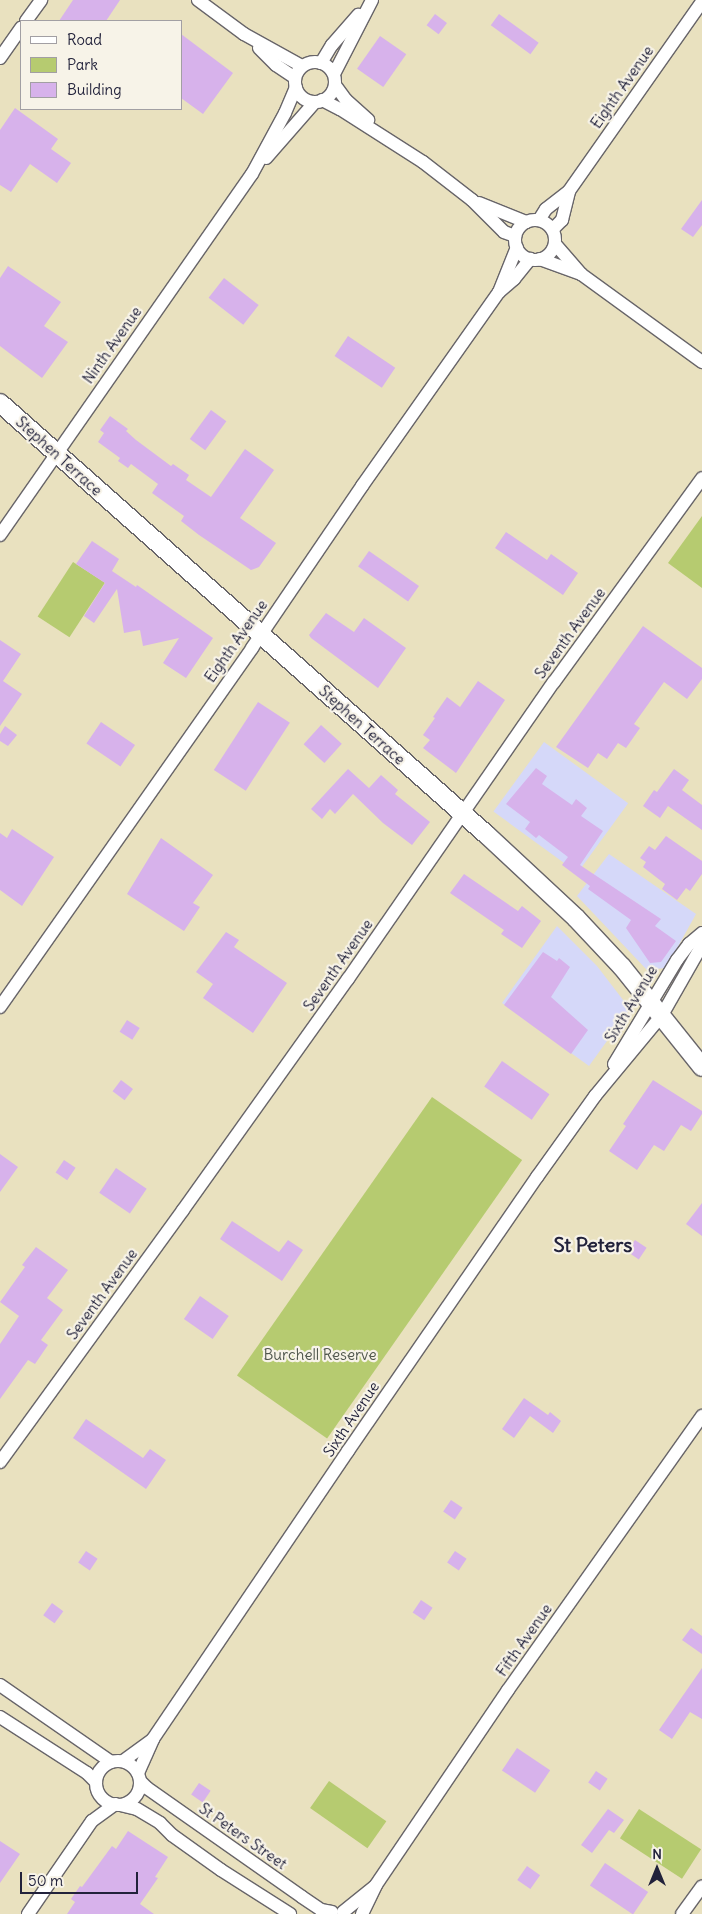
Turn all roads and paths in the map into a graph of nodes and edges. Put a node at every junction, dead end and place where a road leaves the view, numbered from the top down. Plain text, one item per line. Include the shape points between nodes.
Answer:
1 (41, 0) edge
2 (198, 0) edge
3 (372, 0) edge
4 (702, 2) edge
5 (27, 20) edge
6 (20, 29) edge
7 (244, 34) junction
8 (0, 58) edge
9 (321, 62) junction
10 (302, 66) junction
11 (334, 79) junction
12 (295, 83) junction
13 (318, 101) junction
14 (390, 141) junction
15 (252, 174) junction
16 (569, 192) junction
17 (472, 200) junction
18 (533, 221) junction
19 (553, 229) junction
20 (516, 242) junction
21 (555, 244) junction
22 (535, 259) junction
23 (581, 274) junction
24 (499, 292) junction
25 (702, 362) edge
26 (0, 403) edge
27 (56, 454) junction
28 (700, 478) edge
29 (0, 535) edge
30 (260, 635) junction
31 (462, 815) junction
32 (702, 934) edge
33 (702, 945) edge
34 (651, 1001) junction
35 (0, 1007) edge
36 (662, 1015) junction
37 (702, 1067) edge
38 (595, 1096) junction
39 (702, 1416) edge
40 (0, 1462) edge
41 (0, 1685) edge
42 (0, 1717) edge
43 (153, 1739) junction
44 (117, 1761) junction
45 (139, 1777) junction
46 (97, 1788) junction
47 (117, 1804) junction
48 (92, 1821) junction
49 (376, 1885) junction
50 (702, 1886) edge
51 (338, 1913) edge
52 (28, 1914) edge
53 (290, 1914) edge
54 (362, 1914) edge
55 (682, 1914) edge

1 - 5 street
2 - 7 street
3 - 9 street
3 - 11 street
4 - 16 street, Eighth Avenue
6 - 8 street
7 - 10 street
7 - 12 street
9 - 10 street
9 - 11 street via 329,67
10 - 12 street
11 - 13 street via 330,96
11 - 14 street via 346,100
12 - 13 street via 300,96
12 - 15 street, Ninth Avenue via 285,113
13 - 14 street
13 - 15 street, Ninth Avenue
14 - 17 street
15 - 27 street, Ninth Avenue
16 - 18 street, Eighth Avenue
16 - 19 street, Eighth Avenue via 562,220
17 - 18 street
17 - 20 street
18 - 19 street
18 - 20 street via 521,225
19 - 21 street
20 - 22 street via 522,254
20 - 24 street, Eighth Avenue
21 - 22 street via 550,254
21 - 23 street
22 - 23 street
22 - 24 street, Eighth Avenue
23 - 25 street
24 - 30 street, Eighth Avenue
26 - 27 main road, Stephen Terrace
27 - 29 street, Ninth Avenue
27 - 30 main road, Stephen Terrace
28 - 31 street, Seventh Avenue
30 - 31 main road, Stephen Terrace
30 - 35 street, Eighth Avenue
31 - 34 main road, Stephen Terrace via 595,936
31 - 40 street, Seventh Avenue
32 - 34 street, Sixth Avenue via 689,944
33 - 36 street, Sixth Avenue
34 - 36 main road, Stephen Terrace
34 - 38 street, Sixth Avenue
36 - 37 main road, Stephen Terrace
36 - 38 street, Sixth Avenue
38 - 43 street, Sixth Avenue
39 - 49 street, Fifth Avenue via 508,1690
41 - 44 street
42 - 46 street via 87,1773
43 - 44 street, Sixth Avenue
43 - 45 street, Sixth Avenue
44 - 45 street via 134,1767
44 - 46 street via 102,1767
45 - 47 street via 134,1798
45 - 51 street, St Peters Street via 147,1788 321,1910
46 - 47 street via 102,1798
46 - 48 street
47 - 48 street
47 - 53 street via 137,1809 160,1823 221,1870
48 - 52 street
49 - 51 street, Fifth Avenue
49 - 54 street, Fifth Avenue
50 - 55 street

